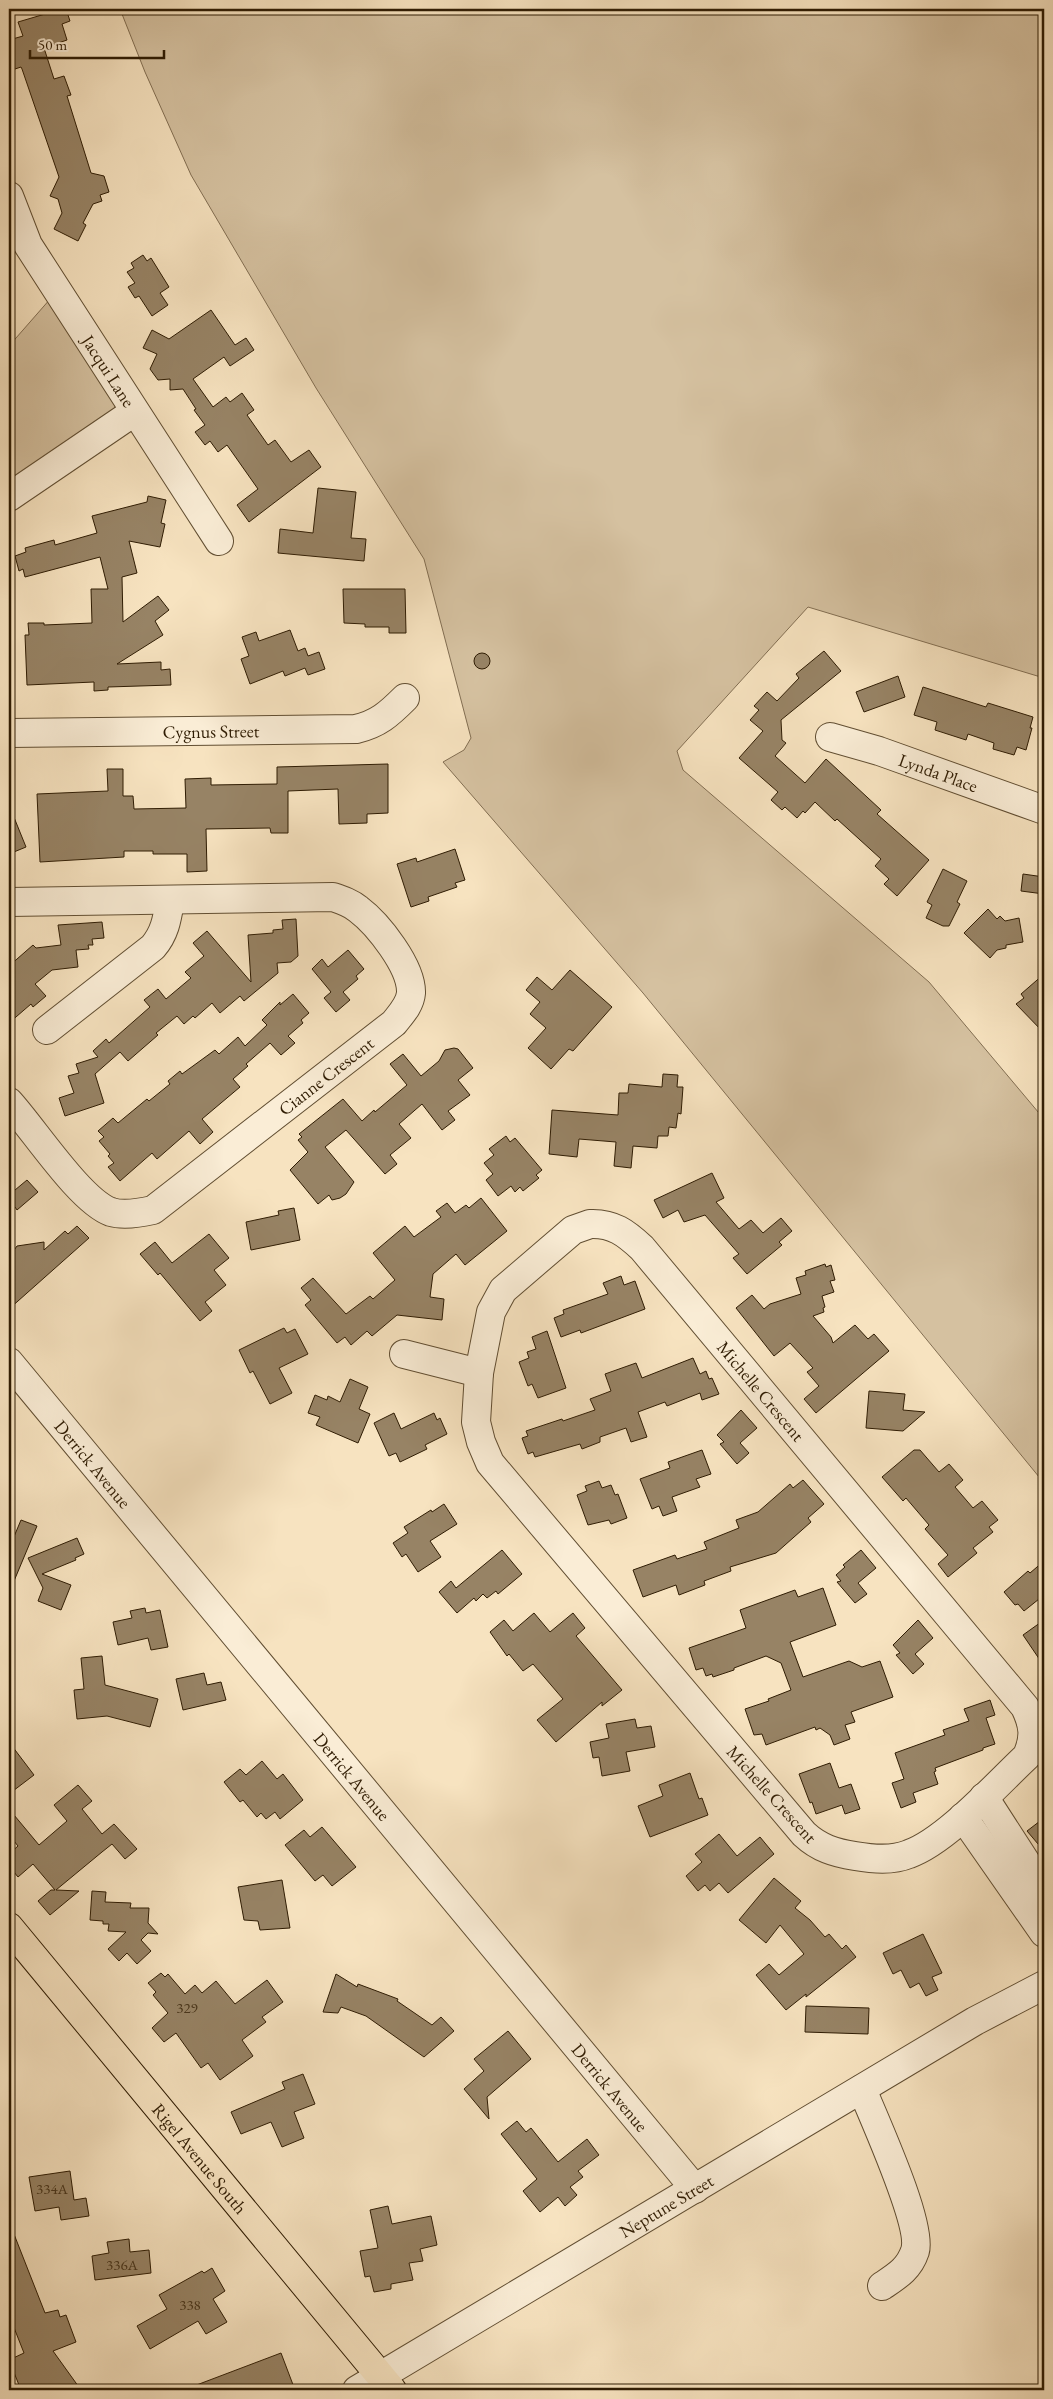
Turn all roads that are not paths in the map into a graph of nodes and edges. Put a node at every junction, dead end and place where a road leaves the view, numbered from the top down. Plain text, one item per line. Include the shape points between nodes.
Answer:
1 (9, 196) edge
2 (134, 412) junction
3 (9, 497) edge
4 (219, 541) dead end
5 (405, 698) dead end
6 (9, 733) edge
7 (830, 737) dead end
8 (1044, 810) edge
9 (170, 901) junction
10 (9, 902) edge
11 (46, 1030) dead end
12 (12, 1112) edge
13 (404, 1354) dead end
14 (9, 1362) edge
15 (479, 1373) junction
16 (984, 1797) junction
17 (963, 1817) junction
18 (1044, 1890) edge
19 (9, 1927) edge
20 (1044, 1933) edge
21 (1044, 1973) edge
22 (1044, 1985) edge
23 (975, 2021) junction
24 (862, 2089) junction
25 (695, 2189) junction
26 (882, 2286) dead end
27 (376, 2386) edge

1 - 2 street, Jacqui Lane via 28,245
2 - 3 street
2 - 4 street, Jacqui Lane
5 - 6 street, Cygnus Street via 384,719 356,729
7 - 8 street, Lynda Place via 879,751
9 - 10 street, Cianne Crescent
9 - 11 street via 162,937 153,947
9 - 12 street, Cianne Crescent via 322,896 347,901 382,934 403,964 411,995 405,1010 394,1023 153,1210 134,1214 111,1212 88,1198
13 - 15 street
14 - 25 street, Derrick Avenue
15 - 16 street, Michelle Crescent via 491,1312 503,1290 580,1226 604,1224 628,1234 1025,1707 1034,1730 1027,1756
15 - 17 street, Michelle Crescent via 476,1422 490,1463 804,1834 827,1850 870,1859 894,1858 924,1848
16 - 17 street, Michelle Crescent
16 - 18 street
17 - 20 street
19 - 27 main road, Rigel Avenue South
21 - 23 street, Neptune Street
22 - 23 street, Neptune Street
23 - 24 street, Neptune Street
24 - 25 street, Neptune Street
24 - 26 street via 914,2226 916,2249 907,2269
25 - 27 street, Neptune Street

